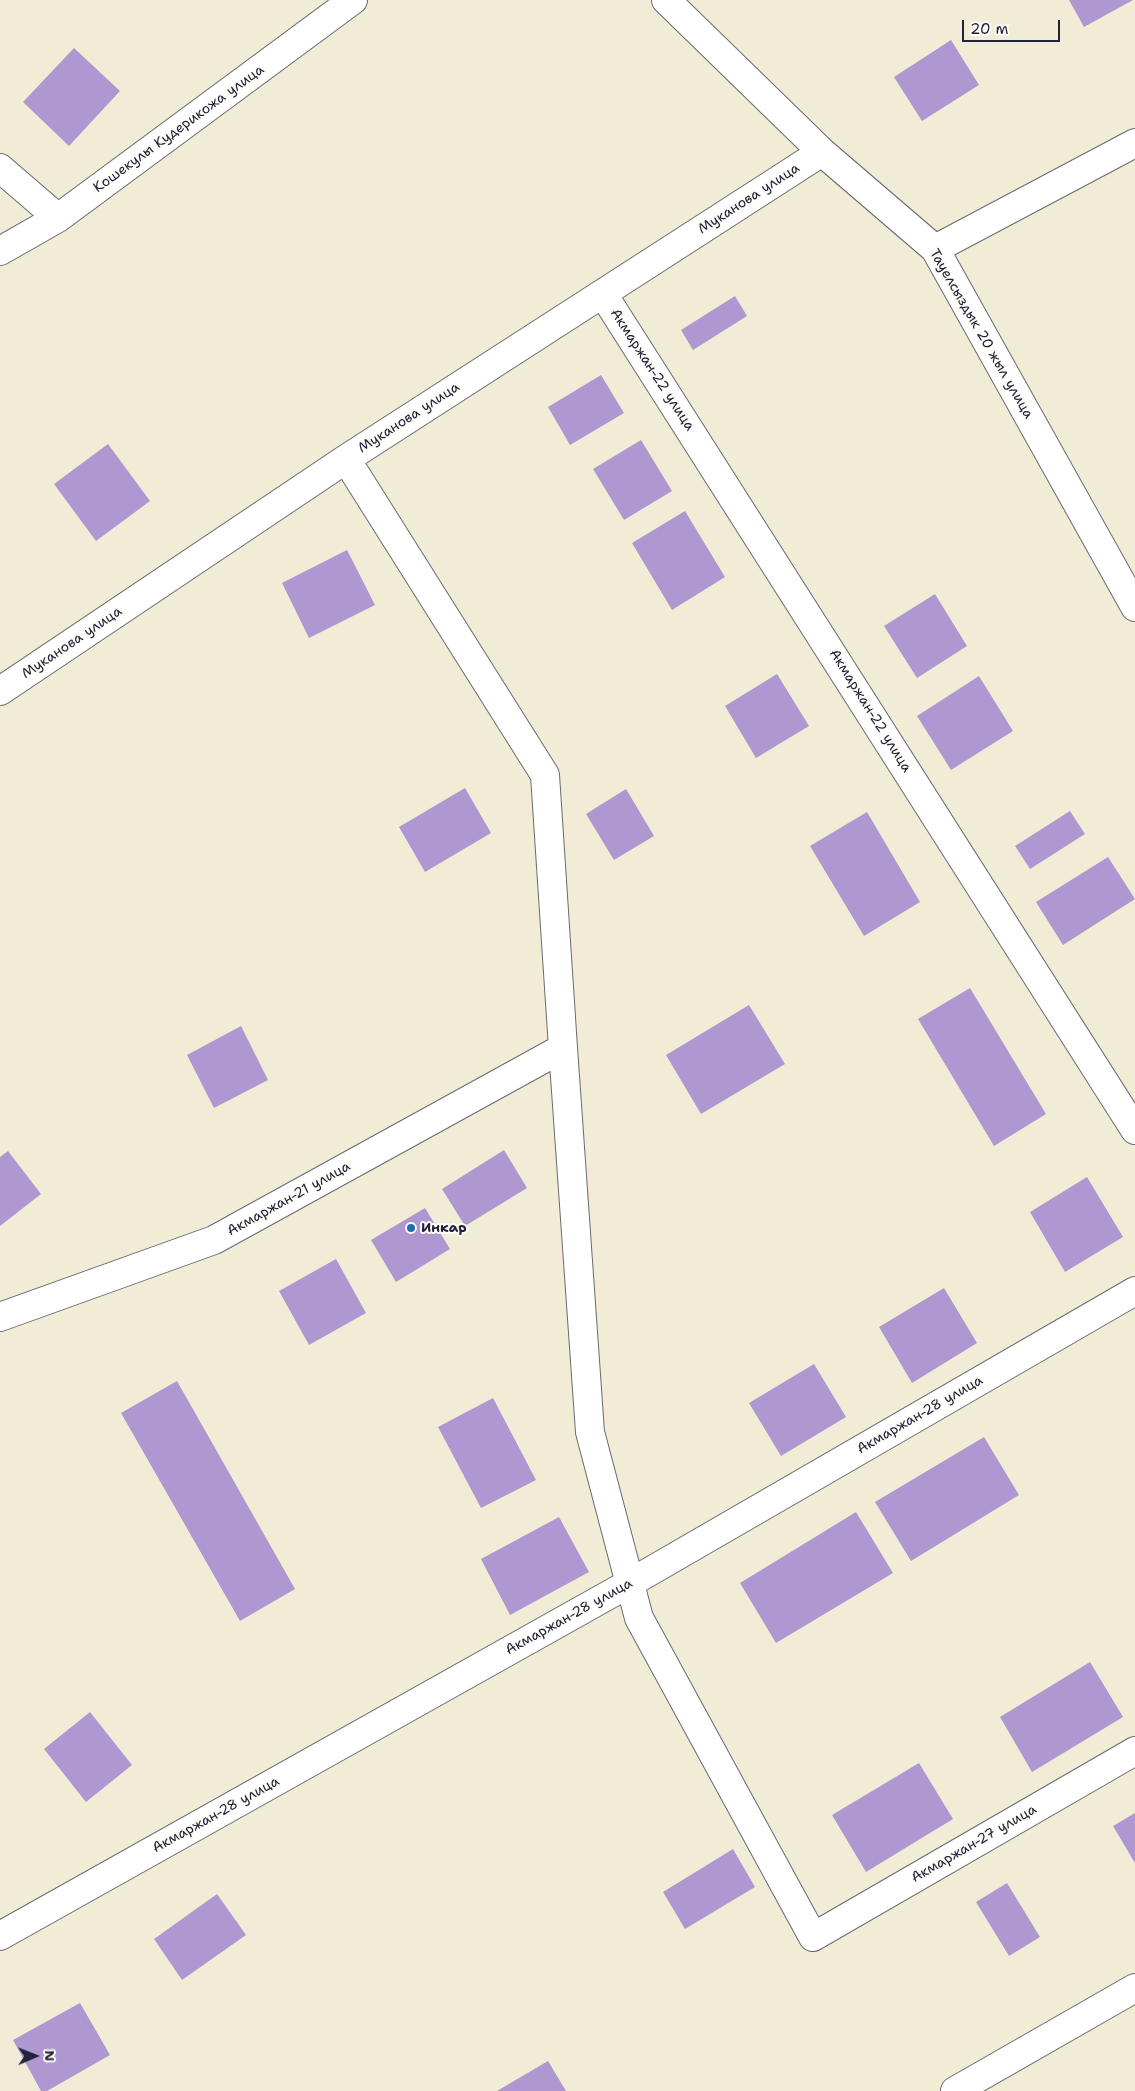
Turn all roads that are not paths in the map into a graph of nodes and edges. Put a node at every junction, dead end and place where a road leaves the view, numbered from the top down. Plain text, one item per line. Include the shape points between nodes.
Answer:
1 (353, 0) edge
2 (666, 0) edge
3 (1135, 143) edge
4 (822, 152) junction
5 (0, 168) edge
6 (58, 218) junction
7 (935, 250) junction
8 (0, 251) edge
9 (603, 294) junction
10 (346, 459) junction
11 (1135, 607) edge
12 (0, 691) edge
13 (563, 1048) junction
14 (1135, 1130) edge
15 (1135, 1291) edge
16 (0, 1317) edge
17 (630, 1583) junction
18 (1135, 1751) edge
19 (0, 1936) edge
20 (1135, 1988) edge
21 (955, 2091) edge

1 - 6 street, Кошекулы Кудерикожа улица
2 - 4 street, Тауелсыздык 20 жыл улица
3 - 7 street
4 - 7 street, Тауелсыздык 20 жыл улица
4 - 9 street, Муканова улица
5 - 6 street
6 - 8 street, Кошекулы Кудерикожа улица
7 - 11 street, Тауелсыздык 20 жыл улица
9 - 10 street, Муканова улица
9 - 14 street, Акмаржан-22 улица
10 - 12 street, Муканова улица
10 - 13 street via 546,775
13 - 16 street, Акмаржан-21 улица via 214,1240
13 - 17 street via 590,1432
15 - 17 street, Акмаржан-28 улица
17 - 18 street, Акмаржан-27 улица via 639,1618 813,1937
17 - 19 street, Акмаржан-28 улица
20 - 21 street

